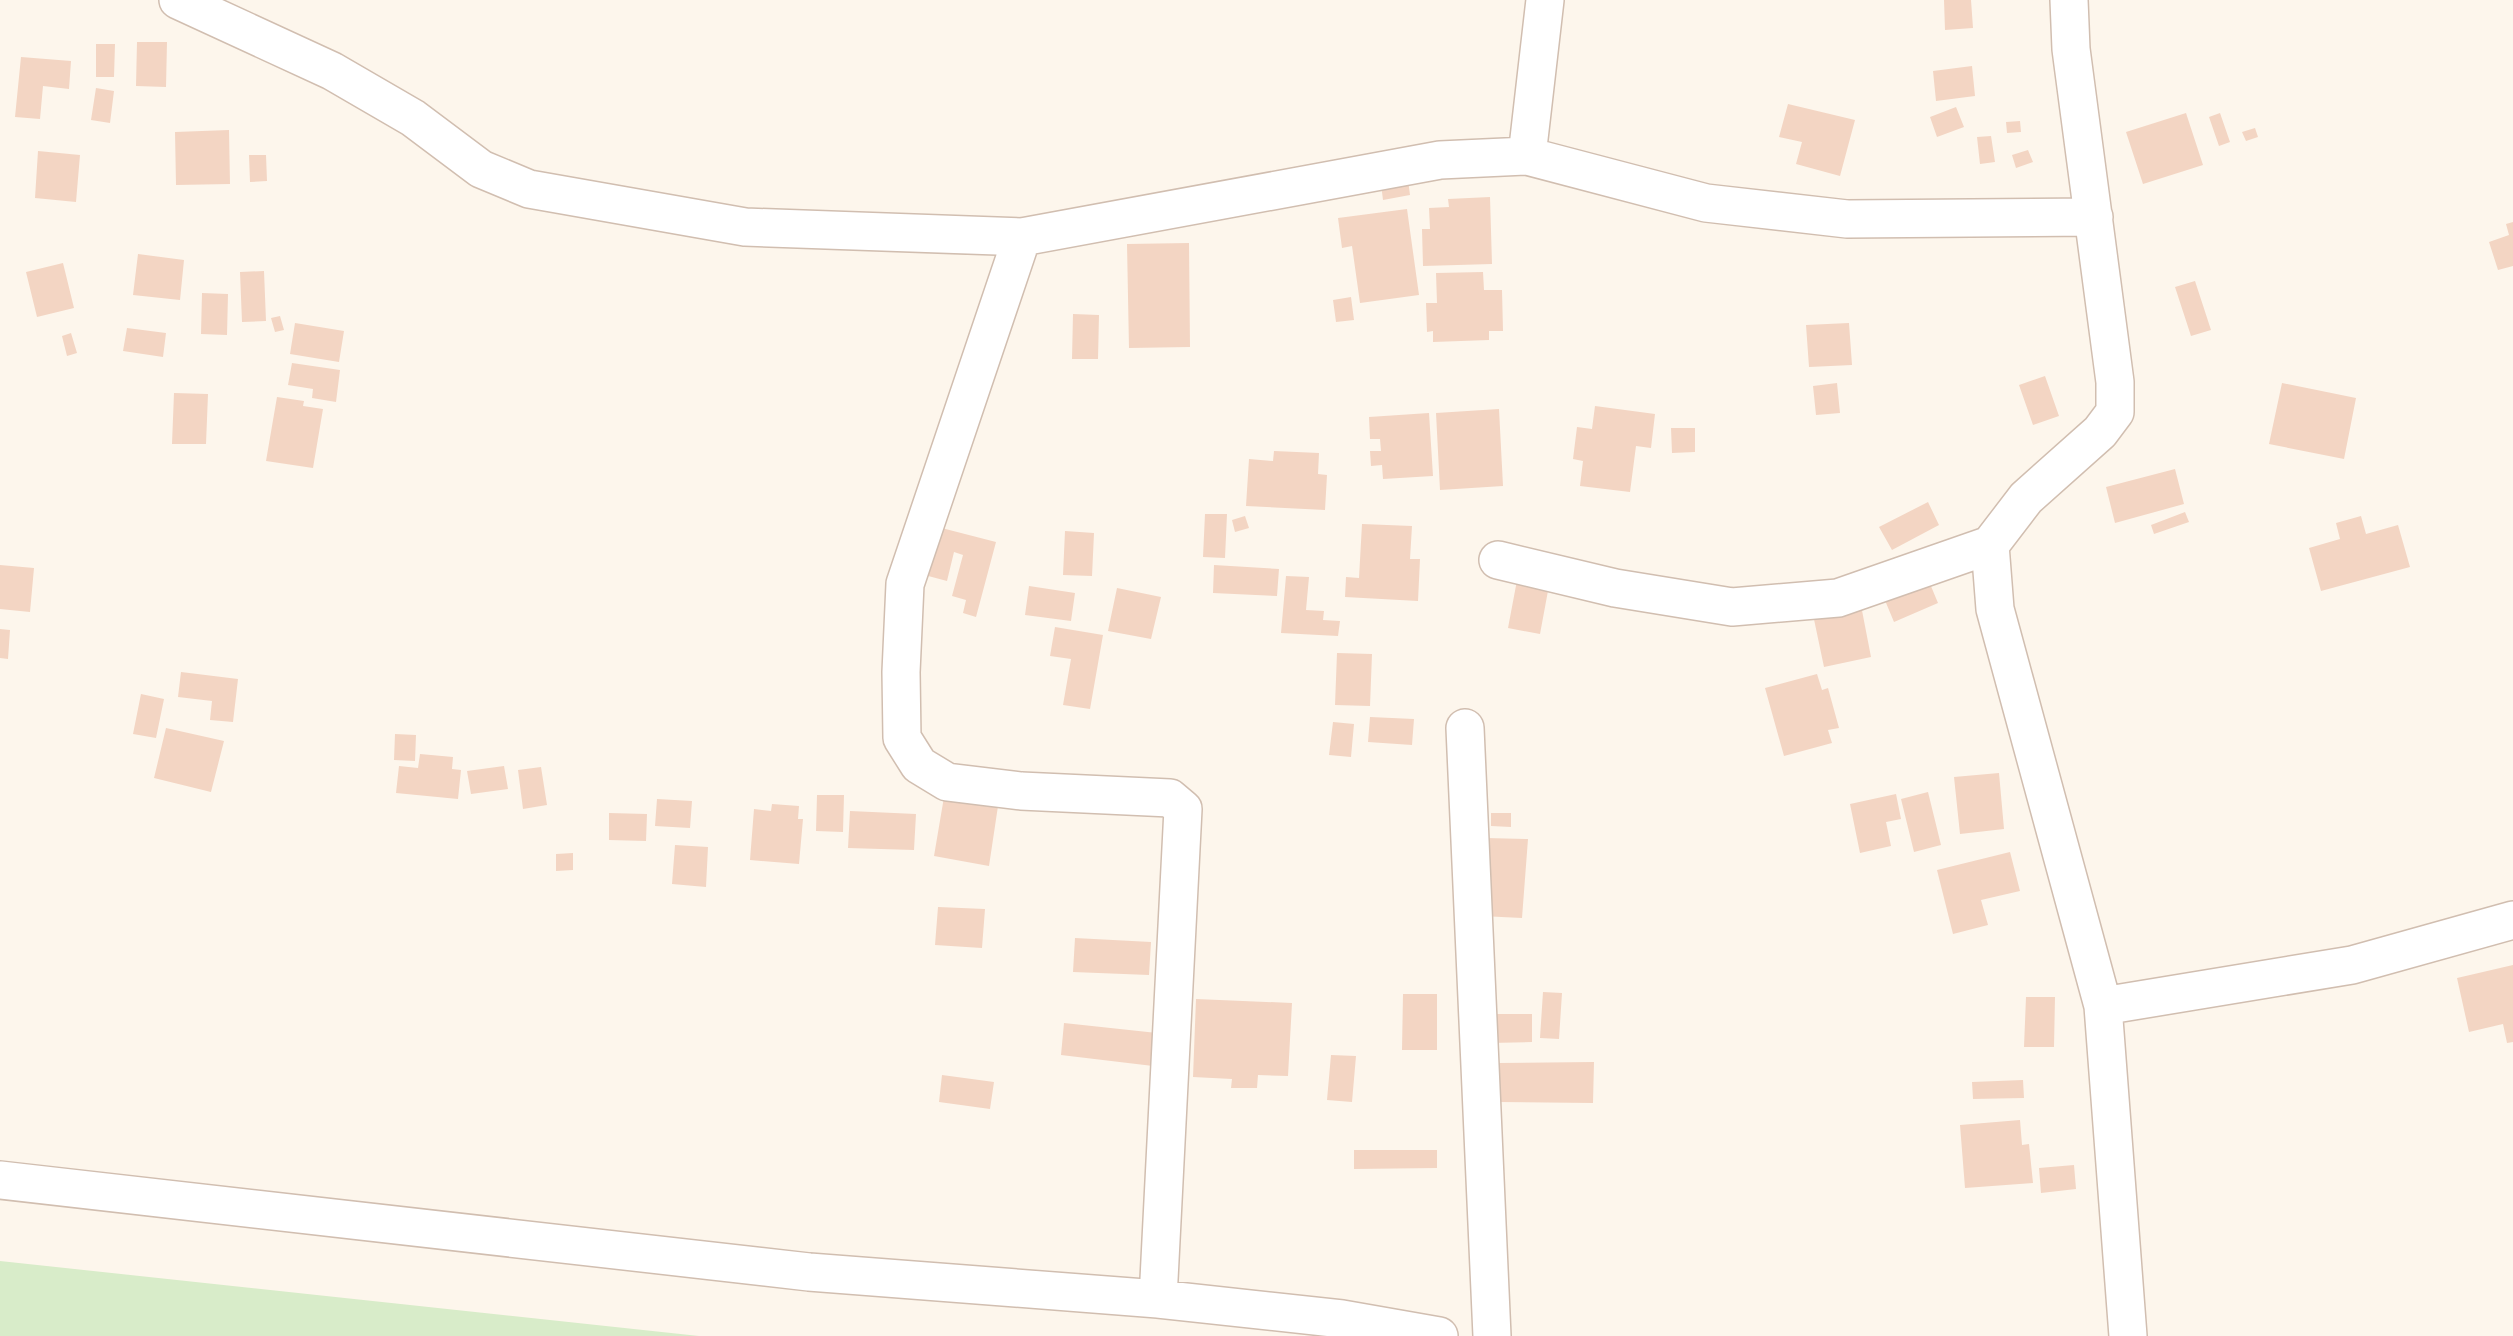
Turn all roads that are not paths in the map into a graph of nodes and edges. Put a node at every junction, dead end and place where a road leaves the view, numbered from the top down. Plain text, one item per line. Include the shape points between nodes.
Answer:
1 (178, 0) edge
2 (1545, 0) edge
3 (2069, 0) edge
4 (1527, 156) junction
5 (2094, 217) junction
6 (1022, 237) junction
7 (1990, 545) junction
8 (1498, 560) dead end
9 (1465, 728) dead end
10 (2513, 920) edge
11 (2103, 1006) junction
12 (0, 1180) edge
13 (1158, 1299) junction
14 (1439, 1336) edge
15 (1492, 1336) edge
16 (2128, 1336) edge

1 - 6 street via 332,71 414,118 481,169 529,189 745,227
2 - 4 street
3 - 5 street via 2071,48
4 - 5 street via 1706,203 1847,219
4 - 6 street via 1440,160
5 - 7 street via 2115,412 2100,432 2026,498
6 - 13 street via 905,584 902,738 919,765 947,782 1021,791 1170,798 1183,809
7 - 8 street via 1838,598 1732,607 1615,588
7 - 11 street via 1995,608
9 - 15 street
10 - 11 street via 2352,965
11 - 16 street
12 - 13 street via 809,1272
13 - 14 street via 1342,1319

